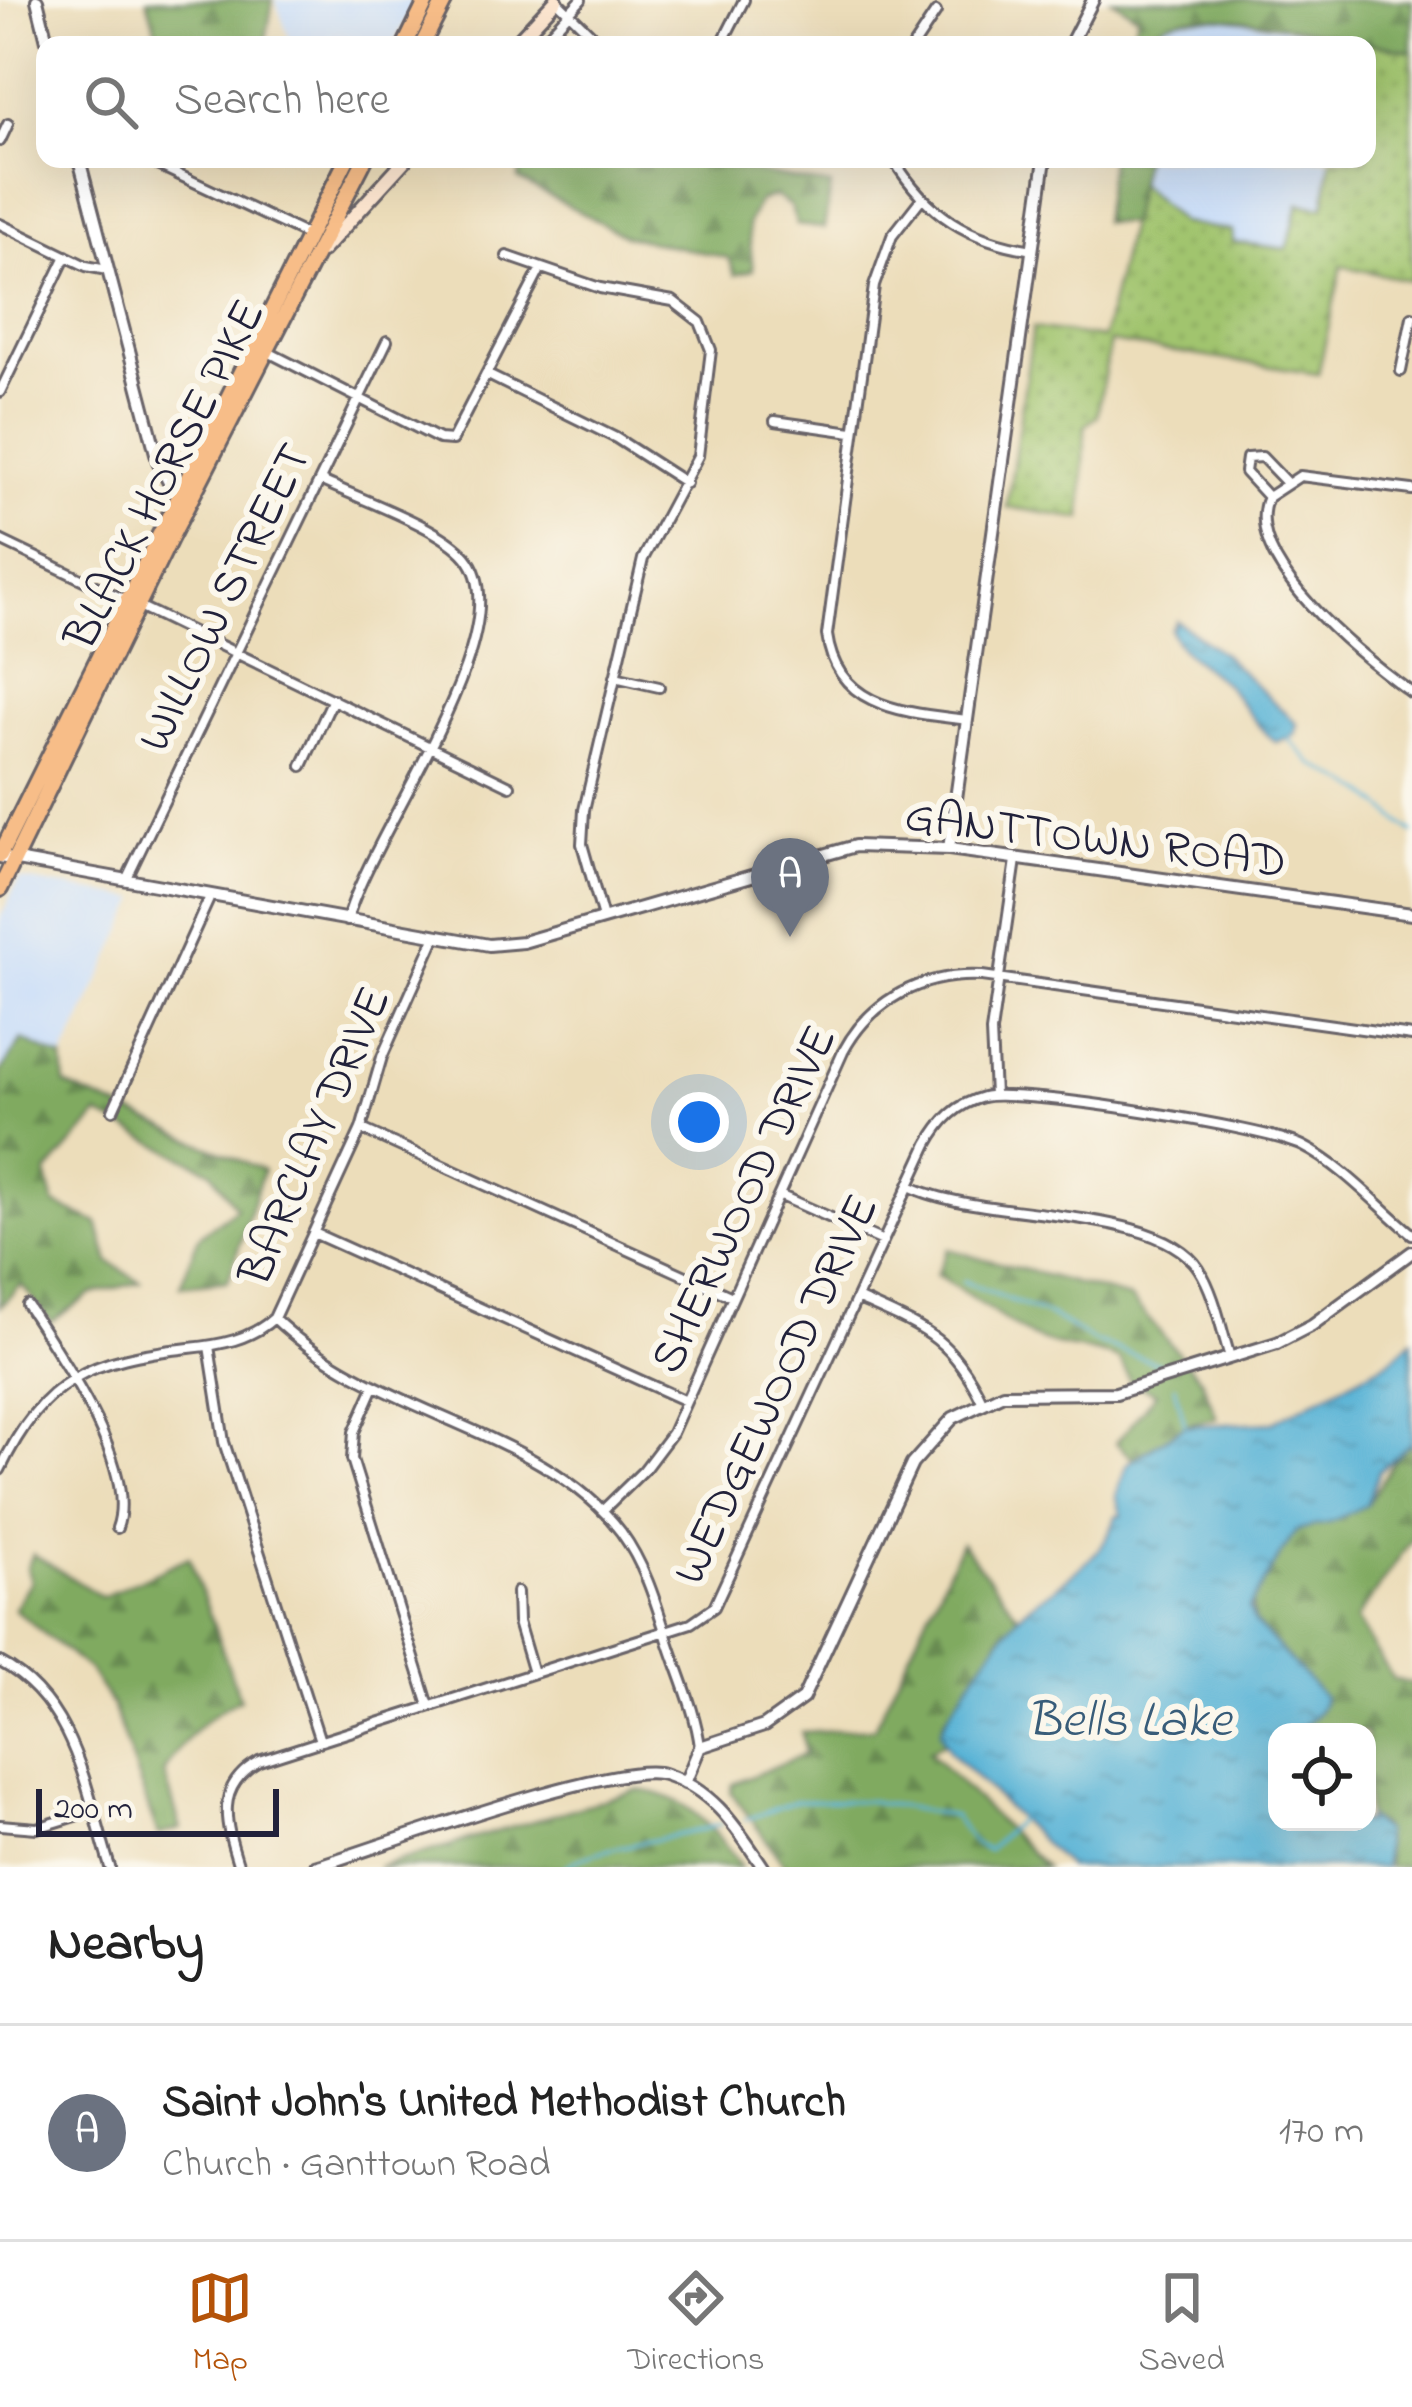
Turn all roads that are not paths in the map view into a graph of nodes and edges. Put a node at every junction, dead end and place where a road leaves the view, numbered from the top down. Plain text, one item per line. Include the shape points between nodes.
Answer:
1 (37, 0) edge
2 (427, 0) edge
3 (445, 0) edge
4 (556, 0) edge
5 (581, 0) edge
6 (744, 0) edge
7 (1093, 0) edge
8 (936, 12) dead end
9 (568, 14) junction
10 (46, 36) edge
11 (409, 36) edge
12 (427, 36) edge
13 (522, 36) edge
14 (547, 36) edge
15 (592, 36) edge
16 (726, 36) edge
17 (920, 36) edge
18 (1075, 36) edge
19 (8, 124) dead end
20 (0, 141) edge
21 (81, 168) edge
22 (164, 168) edge
23 (342, 168) edge
24 (360, 168) edge
25 (398, 168) edge
26 (899, 168) edge
27 (1045, 168) edge
28 (394, 172) junction
29 (355, 179) junction
30 (335, 182) junction
31 (921, 199) junction
32 (0, 224) edge
33 (308, 235) junction
34 (1033, 250) junction
35 (66, 256) junction
36 (507, 256) dead end
37 (313, 260) junction
38 (107, 269) junction
39 (540, 270) junction
40 (1412, 317) edge
41 (387, 341) dead end
42 (266, 351) junction
43 (1401, 371) dead end
44 (488, 375) junction
45 (0, 392) edge
46 (358, 399) junction
47 (775, 421) dead end
48 (852, 432) junction
49 (320, 481) junction
50 (1285, 481) junction
51 (686, 483) junction
52 (1412, 490) edge
53 (1268, 496) junction
54 (180, 503) junction
55 (0, 540) edge
56 (131, 603) junction
57 (234, 654) junction
58 (615, 677) junction
59 (659, 687) dead end
60 (1412, 693) edge
61 (333, 699) junction
62 (967, 720) junction
63 (430, 746) junction
64 (302, 766) dead end
65 (510, 786) dead end
66 (949, 849) junction
67 (5, 857) edge
68 (1016, 860) junction
69 (124, 883) junction
70 (0, 889) edge
71 (209, 898) junction
72 (1412, 914) edge
73 (603, 918) junction
74 (346, 922) junction
75 (435, 938) junction
76 (999, 978) junction
77 (1412, 1036) edge
78 (994, 1096) junction
79 (113, 1110) dead end
80 (362, 1129) junction
81 (908, 1186) junction
82 (779, 1195) junction
83 (315, 1234) junction
84 (1412, 1234) edge
85 (883, 1241) junction
86 (1412, 1252) edge
87 (732, 1297) junction
88 (858, 1299) junction
89 (27, 1305) dead end
90 (274, 1318) junction
91 (209, 1346) junction
92 (1230, 1358) junction
93 (74, 1377) junction
94 (373, 1389) junction
95 (982, 1401) junction
96 (686, 1402) junction
97 (0, 1470) edge
98 (603, 1510) junction
99 (117, 1528) dead end
100 (517, 1592) dead end
101 (665, 1631) junction
102 (0, 1662) edge
103 (533, 1673) junction
104 (429, 1706) junction
105 (320, 1741) junction
106 (700, 1747) junction
107 (686, 1783) junction
108 (92, 1811) junction
109 (0, 1825) edge
110 (110, 1867) edge
111 (239, 1867) edge
112 (315, 1867) edge
113 (764, 1867) edge

1 - 10 street
2 - 11 highway
3 - 12 highway
4 - 9 street
4 - 13 main road
5 - 9 street
6 - 16 street
7 - 18 street
8 - 17 street
9 - 14 street
9 - 15 street
19 - 20 street
21 - 38 street
22 - 33 street
23 - 30 highway, BLACK HORSE PIKE
24 - 29 highway, BLACK HORSE PIKE
25 - 28 main road
26 - 31 street
27 - 34 street
28 - 29 main road via 374,182
28 - 37 main road
29 - 30 main road
29 - 37 highway, BLACK HORSE PIKE
30 - 33 highway, BLACK HORSE PIKE
31 - 34 street via 968,233
31 - 48 street via 878,268
32 - 35 street
33 - 54 highway, BLACK HORSE PIKE
34 - 62 street
35 - 38 street
35 - 45 street
36 - 39 street
37 - 42 highway, BLACK HORSE PIKE
38 - 54 street via 158,461
39 - 44 street
39 - 51 street via 669,299 700,322 711,369 700,451
40 - 43 street
41 - 46 street, WILLOW STREET
42 - 46 street
42 - 54 highway, BLACK HORSE PIKE
44 - 46 street via 452,440
44 - 51 street
46 - 49 street, WILLOW STREET
47 - 48 street
48 - 62 street via 827,619 830,653 850,687 871,702
49 - 57 street, WILLOW STREET
49 - 63 street via 447,541 476,572 480,604 463,678
50 - 52 street via 1314,475
50 - 53 street
50 - 53 street via 1262,458 1247,458 1245,472
51 - 58 street via 645,552
53 - 60 street via 1263,534 1282,571
54 - 56 highway, BLACK HORSE PIKE
55 - 56 street
56 - 57 street
56 - 67 highway, BLACK HORSE PIKE
57 - 61 street
57 - 69 street, WILLOW STREET
58 - 59 street
58 - 73 street via 582,828
61 - 63 street
61 - 64 street
62 - 66 street
63 - 65 street
63 - 74 street
66 - 68 street, GANTTOWN ROAD
66 - 73 street, GANTTOWN ROAD via 855,846
67 - 69 street, GANTTOWN ROAD
67 - 70 highway, BLACK HORSE PIKE
68 - 72 street, GANTTOWN ROAD
68 - 76 street
69 - 71 street, GANTTOWN ROAD
71 - 74 street, GANTTOWN ROAD
71 - 79 street
73 - 75 street, GANTTOWN ROAD via 506,944
74 - 75 street, GANTTOWN ROAD
75 - 80 street, BARCLAY DRIVE via 382,1058
76 - 77 street, SHERWOOD DRIVE
76 - 78 street via 990,1040
76 - 82 street, SHERWOOD DRIVE via 941,977 871,1013 836,1065
78 - 81 street, WEDGEWOOD DRIVE via 943,1120
78 - 84 street via 1275,1134 1312,1151
80 - 83 street, BARCLAY DRIVE
80 - 87 street
81 - 85 street, WEDGEWOOD DRIVE
81 - 92 street via 977,1207 1162,1236 1201,1272
82 - 85 street
82 - 87 street, SHERWOOD DRIVE
83 - 90 street, BARCLAY DRIVE
83 - 96 street
85 - 88 street, WEDGEWOOD DRIVE
86 - 92 street via 1299,1334
87 - 96 street, SHERWOOD DRIVE
88 - 95 street via 940,1339
88 - 101 street, WEDGEWOOD DRIVE via 725,1593 700,1618
89 - 93 street
90 - 91 street, BARCLAY DRIVE
90 - 94 street
91 - 93 street, BARCLAY DRIVE via 119,1358
91 - 105 street via 224,1442
92 - 95 street via 1116,1393 1024,1391
93 - 97 street, BARCLAY DRIVE via 28,1418
93 - 99 street via 120,1493
94 - 98 street via 539,1463
94 - 104 street via 352,1459
95 - 106 street via 941,1427 912,1465 803,1698 771,1723
96 - 98 street, SHERWOOD DRIVE via 662,1450
98 - 101 street via 646,1574
100 - 103 street
101 - 103 street, WEDGEWOOD DRIVE
101 - 106 street
102 - 108 street via 54,1708
103 - 104 street, WEDGEWOOD DRIVE
104 - 105 street, WEDGEWOOD DRIVE
105 - 111 street, WEDGEWOOD DRIVE via 259,1761 232,1784 224,1817
106 - 107 street
107 - 112 street via 655,1772 616,1773
107 - 113 street via 724,1812
108 - 109 street via 24,1830
108 - 110 street

